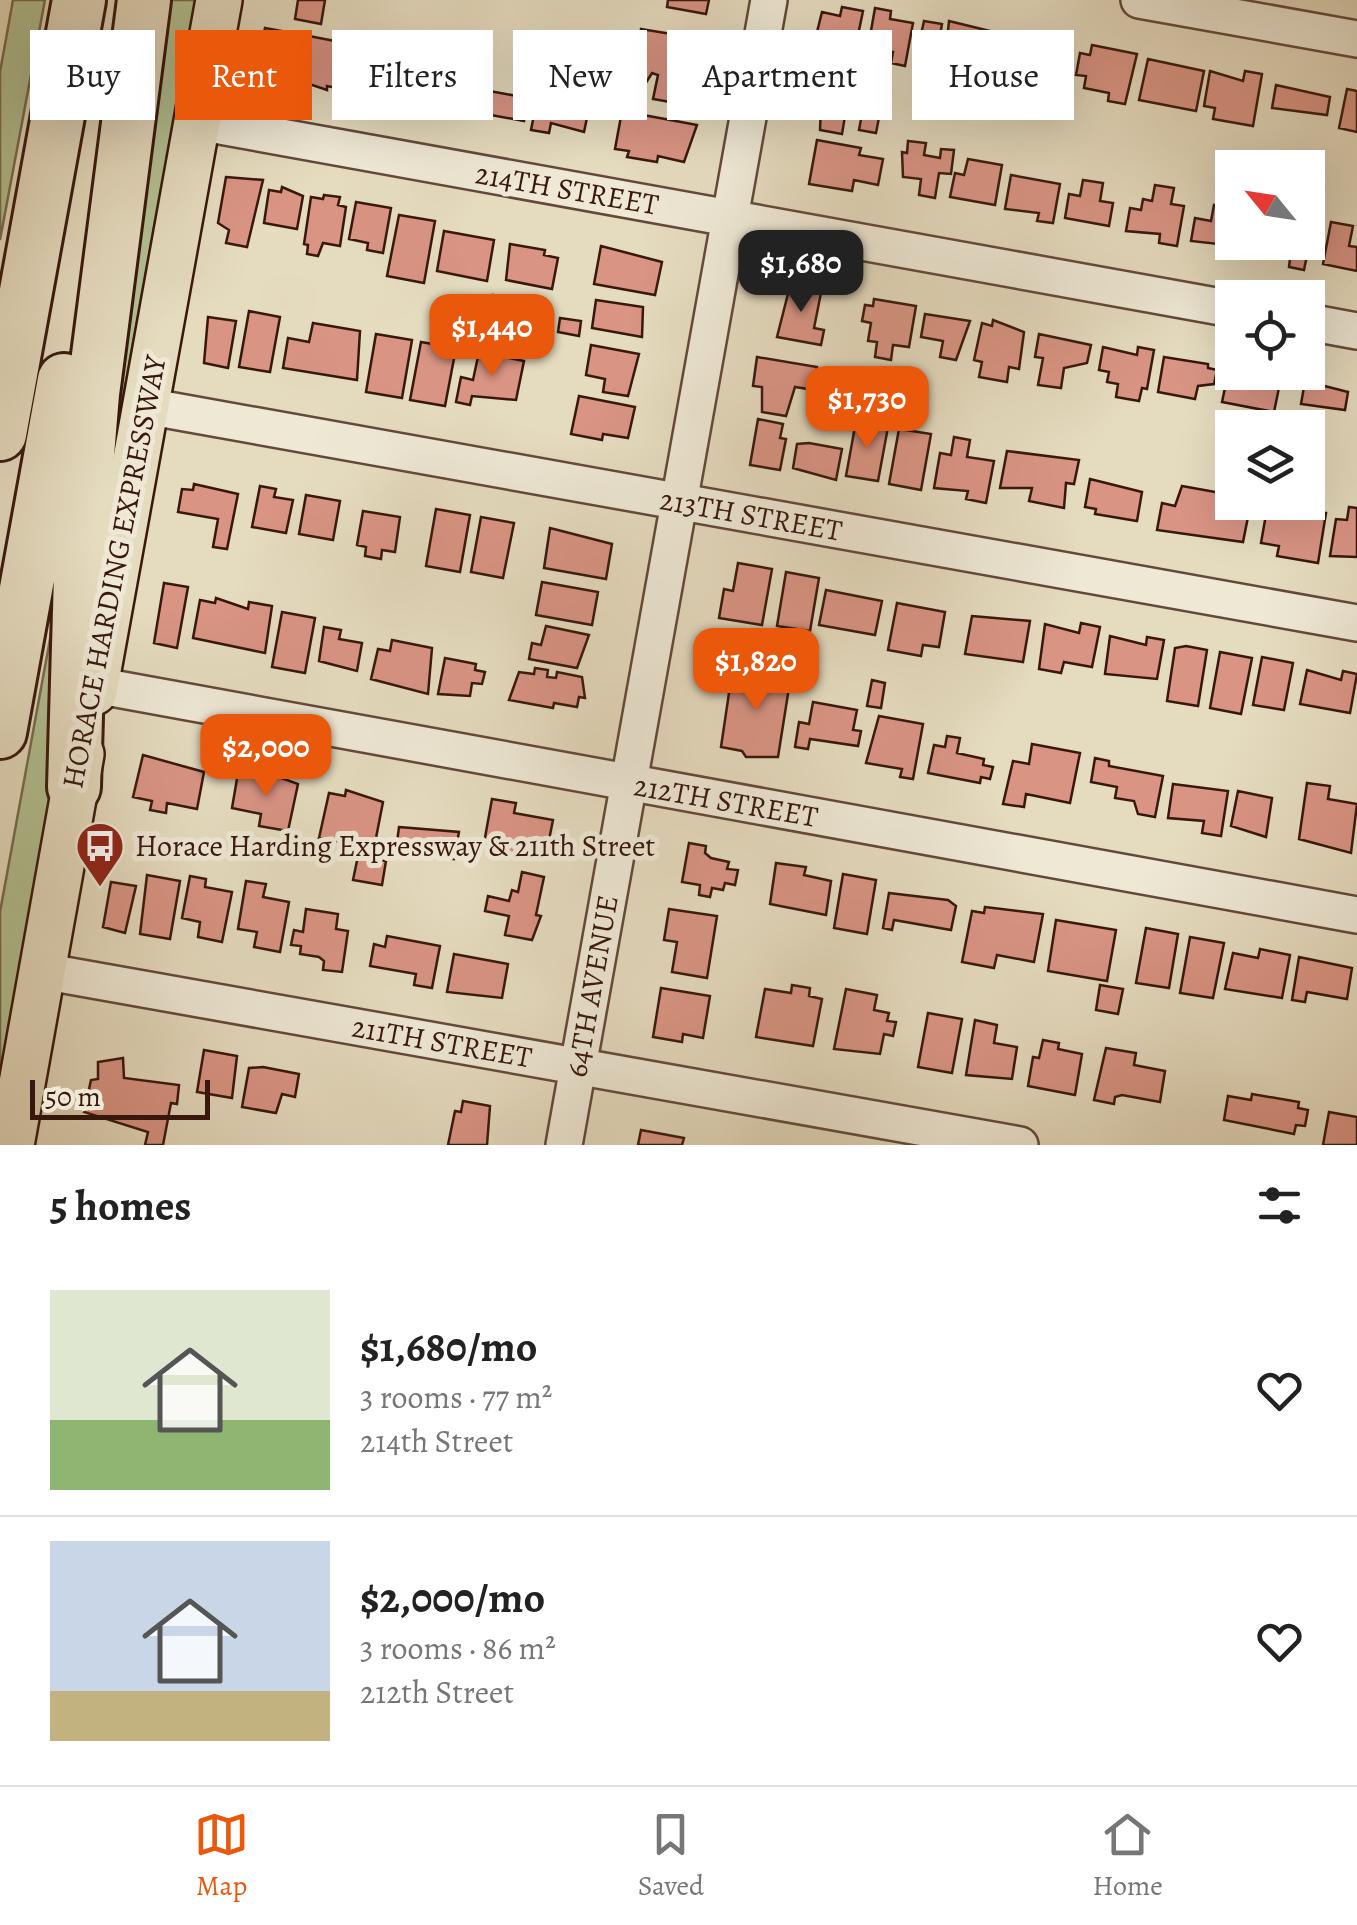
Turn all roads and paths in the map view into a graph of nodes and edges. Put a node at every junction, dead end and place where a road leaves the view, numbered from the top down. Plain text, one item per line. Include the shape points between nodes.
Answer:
1 (78, 0) edge
2 (133, 0) edge
3 (144, 0) edge
4 (219, 0) edge
5 (769, 0) edge
6 (1138, 0) edge
7 (1357, 39) edge
8 (198, 122) junction
9 (730, 219) junction
10 (30, 267) junction
11 (1215, 306) edge
12 (1325, 325) edge
13 (1357, 331) edge
14 (0, 377) edge
15 (146, 406) junction
16 (0, 434) edge
17 (679, 502) junction
18 (1357, 623) edge
19 (95, 685) junction
20 (0, 732) edge
21 (629, 783) junction
22 (74, 787) junction
23 (1357, 915) edge
24 (42, 971) junction
25 (578, 1066) junction
26 (11, 1145) edge
27 (564, 1145) edge
28 (1020, 1145) edge

1 - 10 highway
2 - 20 highway
3 - 22 highway via 80,540
4 - 8 main road, HORACE HARDING EXPRESSWAY
5 - 9 street, 64TH AVENUE
6 - 7 street
8 - 9 street, 214TH STREET
8 - 15 main road, HORACE HARDING EXPRESSWAY
9 - 11 street, 214TH STREET
9 - 17 street, 64TH AVENUE
10 - 14 highway
10 - 16 highway
12 - 13 street
15 - 17 street, 213TH STREET
15 - 19 main road, HORACE HARDING EXPRESSWAY
17 - 18 street, 213TH STREET
17 - 21 street, 64TH AVENUE
19 - 21 street, 212TH STREET
19 - 22 main road, HORACE HARDING EXPRESSWAY
21 - 23 street, 212TH STREET
21 - 25 street, 64TH AVENUE
22 - 24 main road, HORACE HARDING EXPRESSWAY
24 - 25 street, 211TH STREET
24 - 26 main road, HORACE HARDING EXPRESSWAY
25 - 27 street, 64TH AVENUE
25 - 28 street, 211TH STREET

